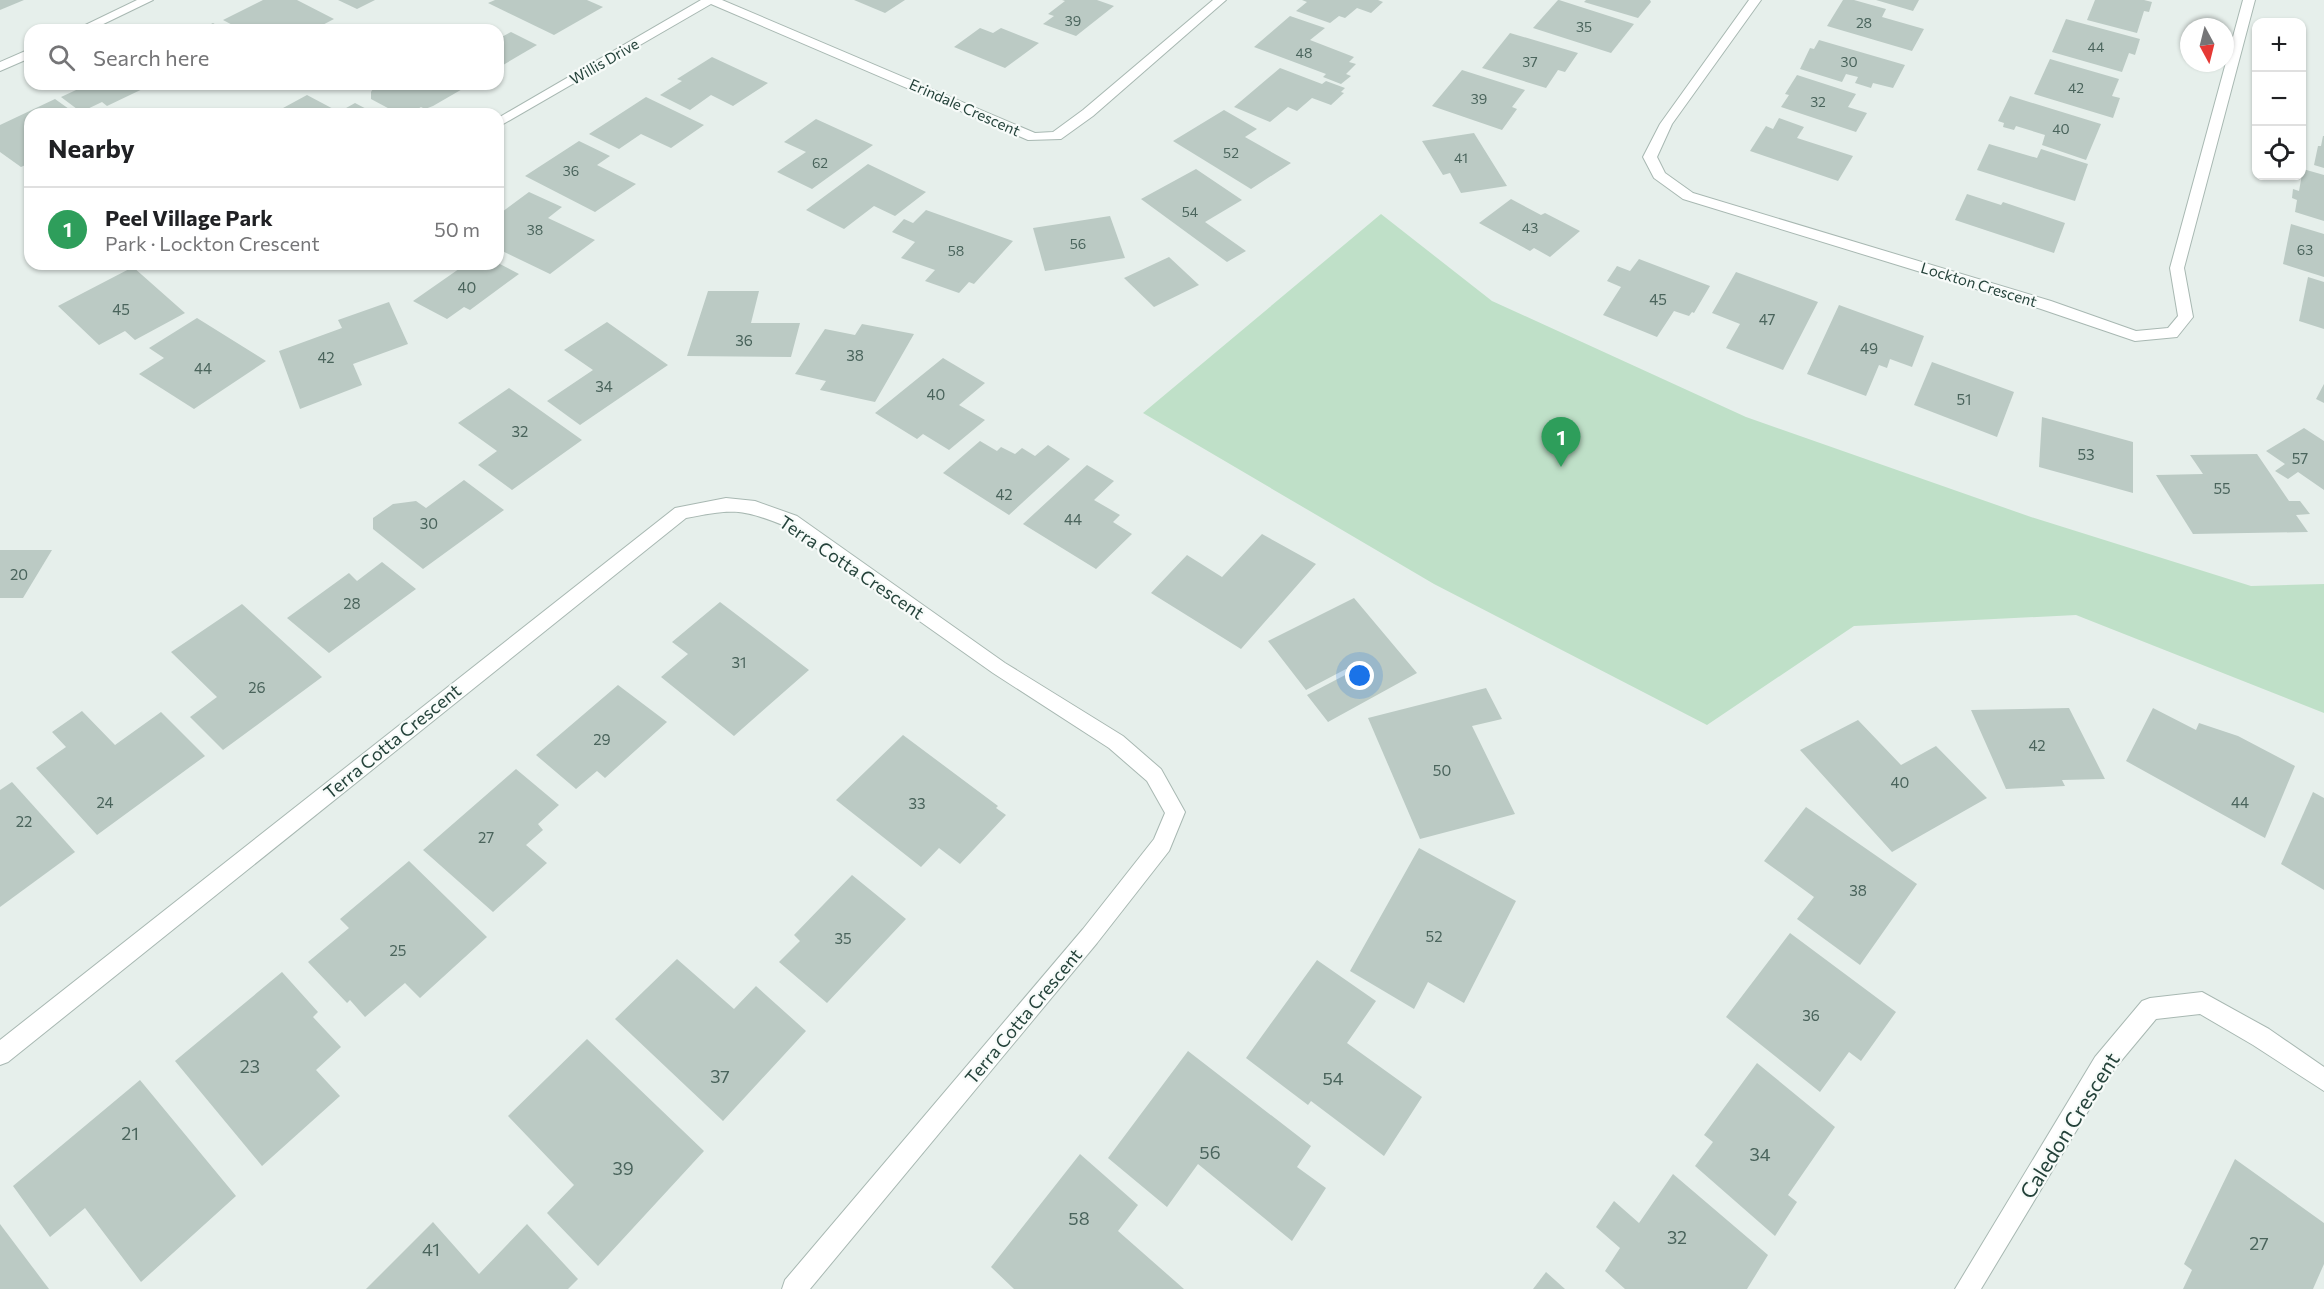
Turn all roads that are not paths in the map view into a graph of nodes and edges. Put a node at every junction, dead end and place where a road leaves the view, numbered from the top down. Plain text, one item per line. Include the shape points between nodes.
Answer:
1 (147, 0) edge
2 (711, 0) edge
3 (1220, 0) edge
4 (1755, 0) edge
5 (2249, 0) edge
6 (94, 24) edge
7 (24, 56) edge
8 (0, 67) edge
9 (504, 120) edge
10 (0, 1054) edge
11 (2324, 1080) edge
12 (794, 1289) edge
13 (1967, 1289) edge

1 - 6 street
2 - 3 street, Erindale Crescent via 1033,137 1056,136 1088,113
2 - 9 street, Willis Drive
4 - 5 street, Lockton Crescent via 1666,124 1650,157 1659,175 1688,196 2135,336 2172,333 2186,317 2177,268
7 - 8 street
10 - 12 street, Terra Cotta Crescent via 681,513 726,504 755,507 790,521 999,668 1116,742 1154,775 1175,812 1162,845 1090,936
11 - 13 street, Caledon Crescent via 2202,1003 2150,1010 2103,1065

